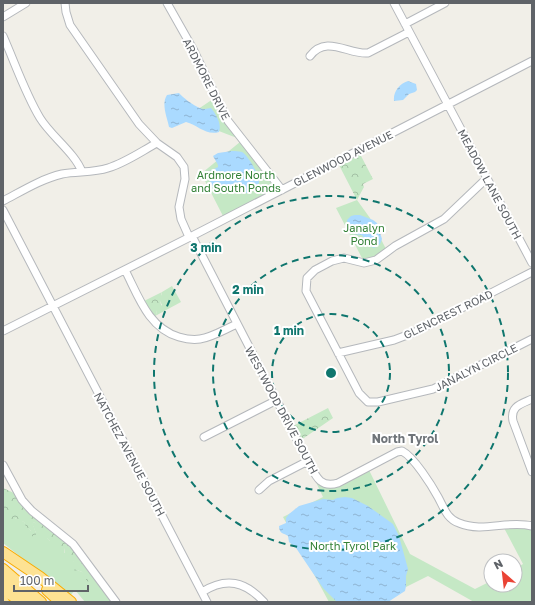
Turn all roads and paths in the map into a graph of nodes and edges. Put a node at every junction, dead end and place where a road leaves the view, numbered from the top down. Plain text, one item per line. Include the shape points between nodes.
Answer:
1 (26, 3) edge
2 (65, 3) edge
3 (167, 3) edge
4 (394, 3) edge
5 (445, 3) edge
6 (3, 17) edge
7 (405, 24) junction
8 (409, 32) junction
9 (3, 36) edge
10 (310, 56) dead end
11 (532, 61) edge
12 (449, 104) junction
13 (157, 143) junction
14 (82, 172) junction
15 (487, 178) junction
16 (282, 190) junction
17 (3, 201) edge
18 (3, 210) edge
19 (191, 237) junction
20 (532, 263) edge
21 (125, 270) junction
22 (532, 272) edge
23 (52, 306) junction
24 (237, 324) junction
25 (3, 331) edge
26 (532, 339) edge
27 (338, 353) junction
28 (532, 399) edge
29 (277, 400) junction
30 (204, 437) dead end
31 (308, 461) junction
32 (3, 465) edge
33 (532, 472) edge
34 (259, 490) dead end
35 (532, 526) edge
36 (3, 552) edge
37 (3, 569) edge
38 (3, 580) edge
39 (3, 589) edge
40 (202, 592) junction
41 (9, 600) edge
42 (21, 602) edge
43 (31, 602) edge
44 (41, 602) edge
45 (60, 602) edge
46 (71, 602) edge
47 (116, 602) edge
48 (207, 602) edge
49 (264, 602) edge

1 - 6 street
2 - 13 street via 67,18 75,33 139,124
3 - 16 street, ARDMORE DRIVE via 228,121
4 - 7 street, MEADOW LANE SOUTH
5 - 7 street
7 - 8 street, MEADOW LANE SOUTH
8 - 10 street via 364,54 330,46 319,49
8 - 12 street, MEADOW LANE SOUTH
9 - 14 street via 39,117
11 - 12 street, GLENWOOD AVENUE
12 - 15 street, MEADOW LANE SOUTH
12 - 16 street, GLENWOOD AVENUE
13 - 14 street via 110,168
13 - 19 street, WESTWOOD DRIVE SOUTH via 177,157 184,167 185,179 179,207 181,219
14 - 17 street via 46,179
15 - 20 street, MEADOW LANE SOUTH
15 - 27 street, JANALYN CIRCLE via 444,219 376,260 364,263 341,258 310,274 306,282 308,295
16 - 19 street, GLENWOOD AVENUE
18 - 23 street, NATCHEZ AVENUE SOUTH
19 - 21 street, GLENWOOD AVENUE
19 - 24 street, WESTWOOD DRIVE SOUTH
21 - 23 street, GLENWOOD AVENUE
21 - 24 street via 149,316 168,333 187,339 199,339
22 - 27 street, GLENCREST ROAD via 415,332 394,340
23 - 25 street, GLENWOOD AVENUE
23 - 40 street, NATCHEZ AVENUE SOUTH
24 - 29 street, WESTWOOD DRIVE SOUTH
26 - 27 street, JANALYN CIRCLE via 433,389 373,403 365,400 359,393
28 - 33 street via 515,407 512,413
29 - 30 street
29 - 31 street, WESTWOOD DRIVE SOUTH
31 - 34 street via 269,481
31 - 35 street, WESTWOOD DRIVE SOUTH via 318,479 329,485 338,483 397,452 402,452 409,456 422,472 446,513 453,520 466,526 479,527 512,524
32 - 47 street via 22,500 73,544
36 - 45 highway
36 - 46 highway
37 - 44 highway
38 - 43 highway
39 - 41 highway
40 - 48 street, NATCHEZ AVENUE SOUTH
40 - 49 street via 218,584 235,583 249,588
41 - 42 highway

